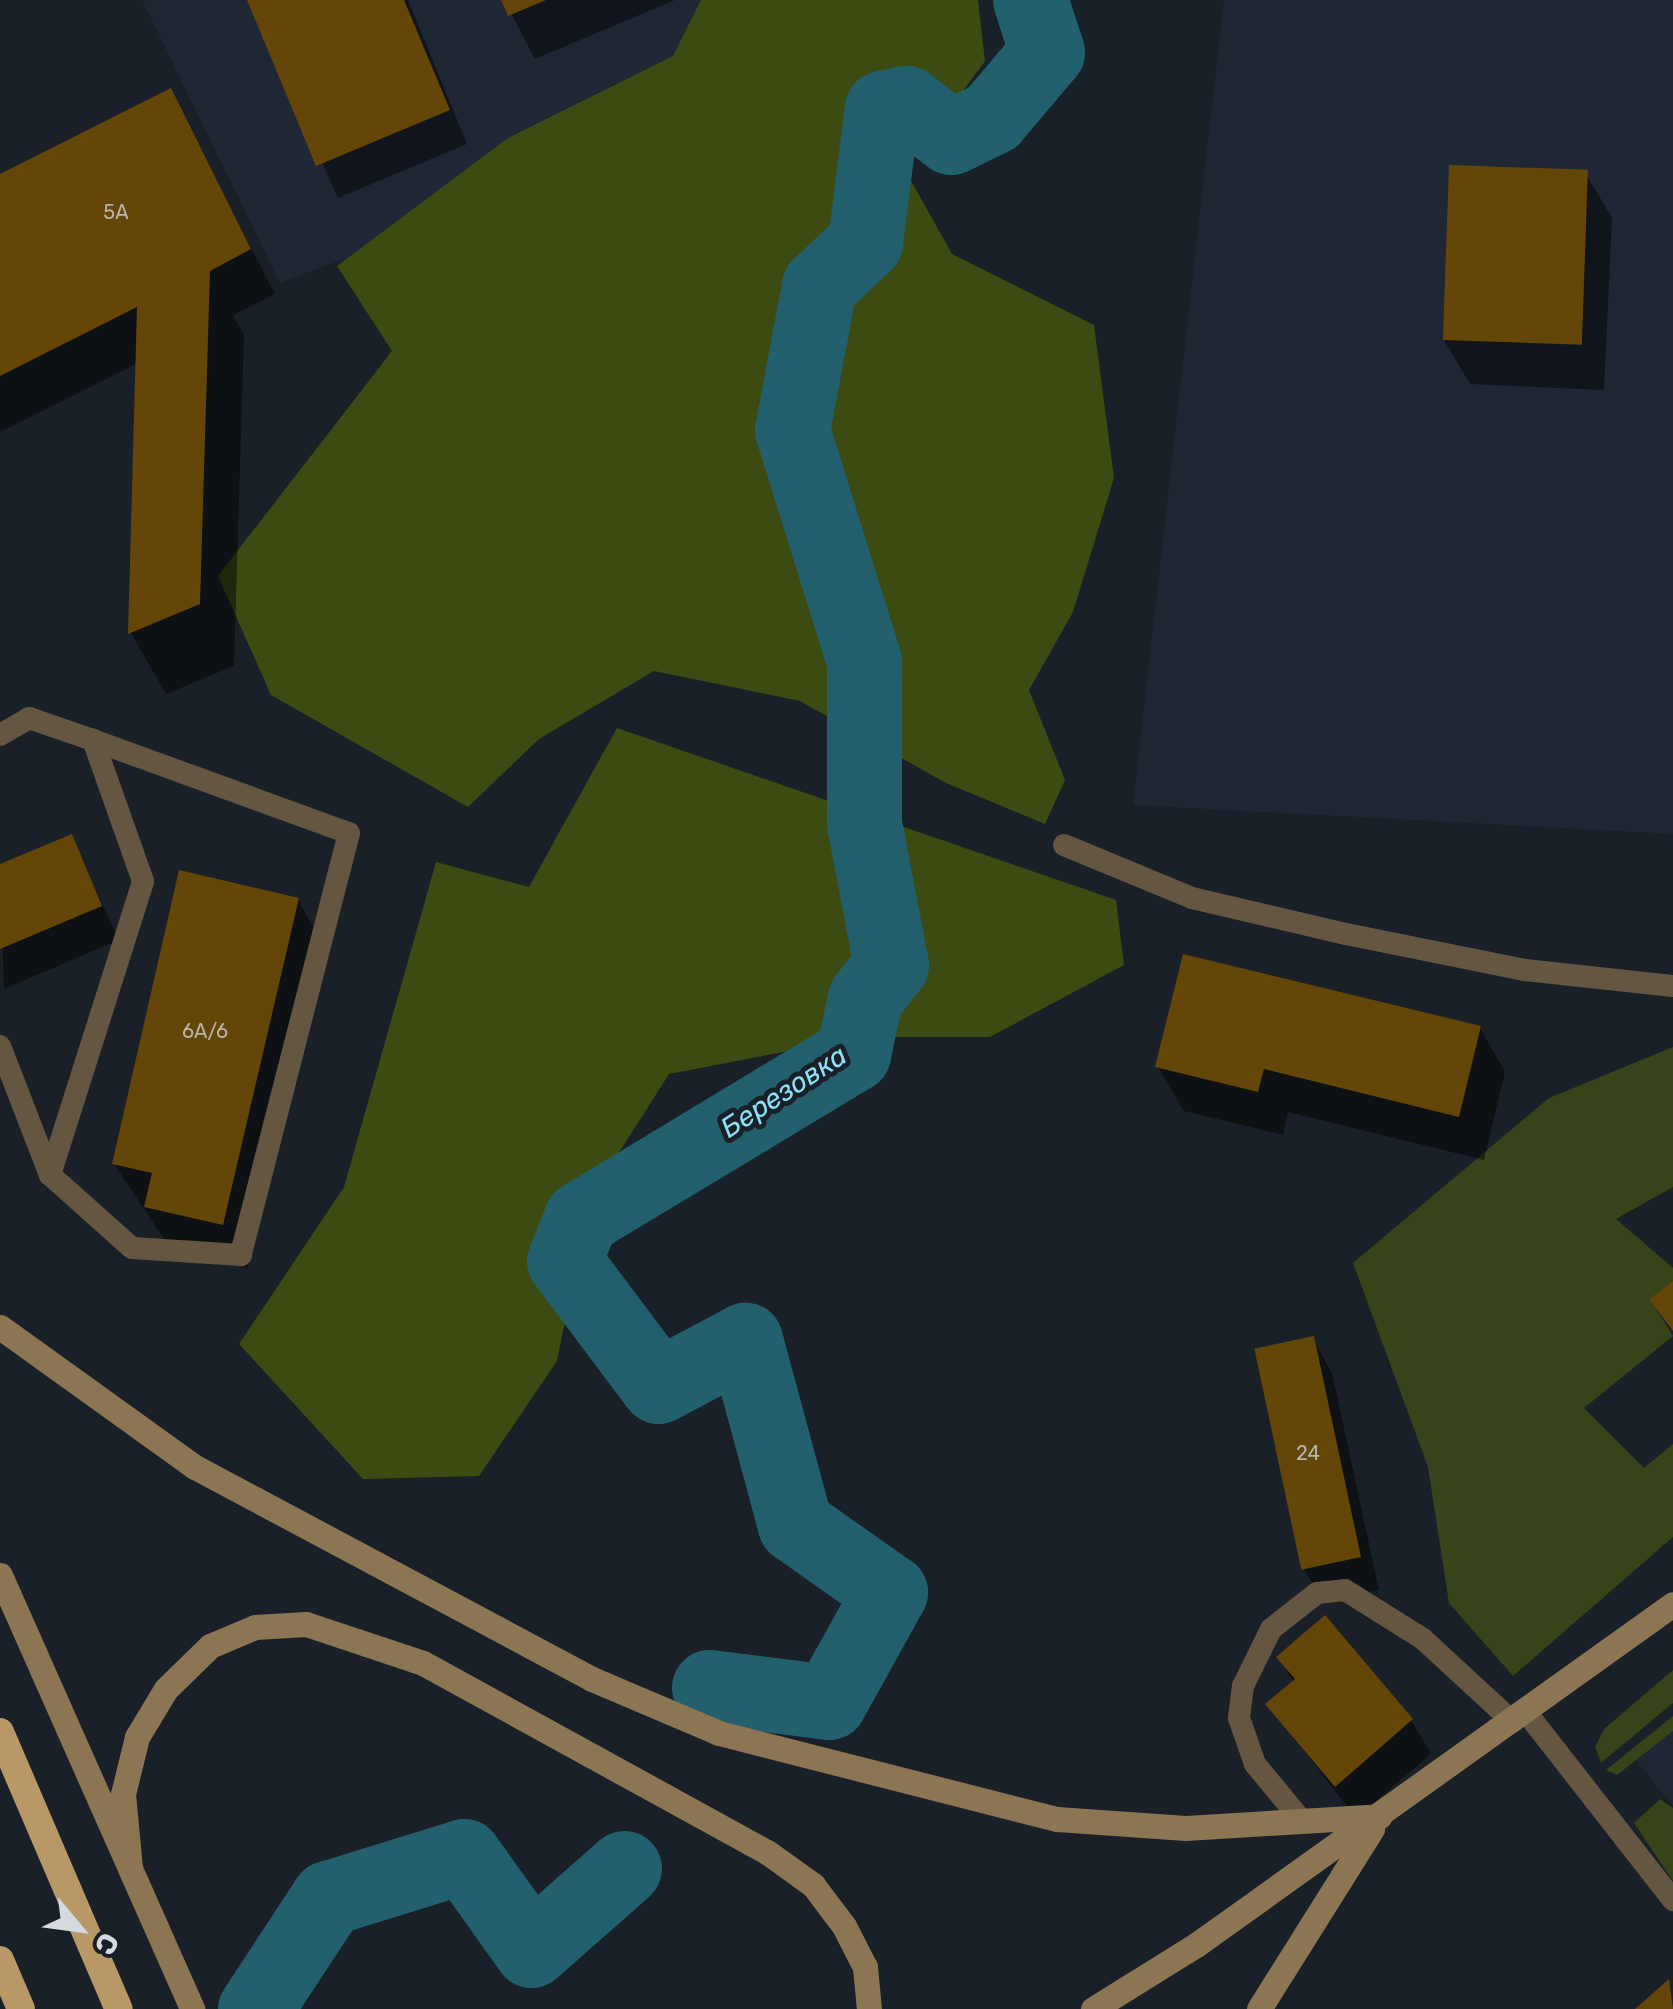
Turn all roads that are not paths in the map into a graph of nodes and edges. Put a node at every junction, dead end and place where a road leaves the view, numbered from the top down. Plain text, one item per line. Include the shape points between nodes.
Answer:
1 (0, 735) edge
2 (93, 740) junction
3 (1064, 845) dead end
4 (1673, 986) edge
5 (0, 1046) edge
6 (50, 1175) junction
7 (0, 1328) edge
8 (0, 1575) edge
9 (1673, 1604) edge
10 (1519, 1717) junction
11 (0, 1732) edge
12 (1380, 1816) junction
13 (1302, 1821) junction
14 (130, 1868) junction
15 (1673, 1900) edge
16 (0, 1960) edge
17 (20, 2009) edge
18 (118, 2009) edge
19 (192, 2009) edge
20 (869, 2009) edge
21 (1092, 2009) edge
22 (1260, 2009) edge

1 - 2 lane via 30,718
2 - 6 lane via 143,882
2 - 6 lane via 349,833 241,1255 132,1248
3 - 4 lane via 1192,898 1346,934 1525,970
5 - 6 lane
7 - 13 main road via 196,1467 592,1678 719,1733 1056,1819 1186,1828
8 - 14 main road
9 - 10 main road
10 - 12 main road
10 - 13 lane via 1423,1639 1345,1590 1317,1593 1271,1629 1238,1718 1254,1764
10 - 15 lane
11 - 18 highway
12 - 13 main road
12 - 21 main road
12 - 22 main road
14 - 19 main road
14 - 20 main road via 123,1794 137,1737 166,1689 210,1646 255,1627 306,1624 423,1663 766,1852 812,1885 844,1926 864,1968
16 - 17 highway

